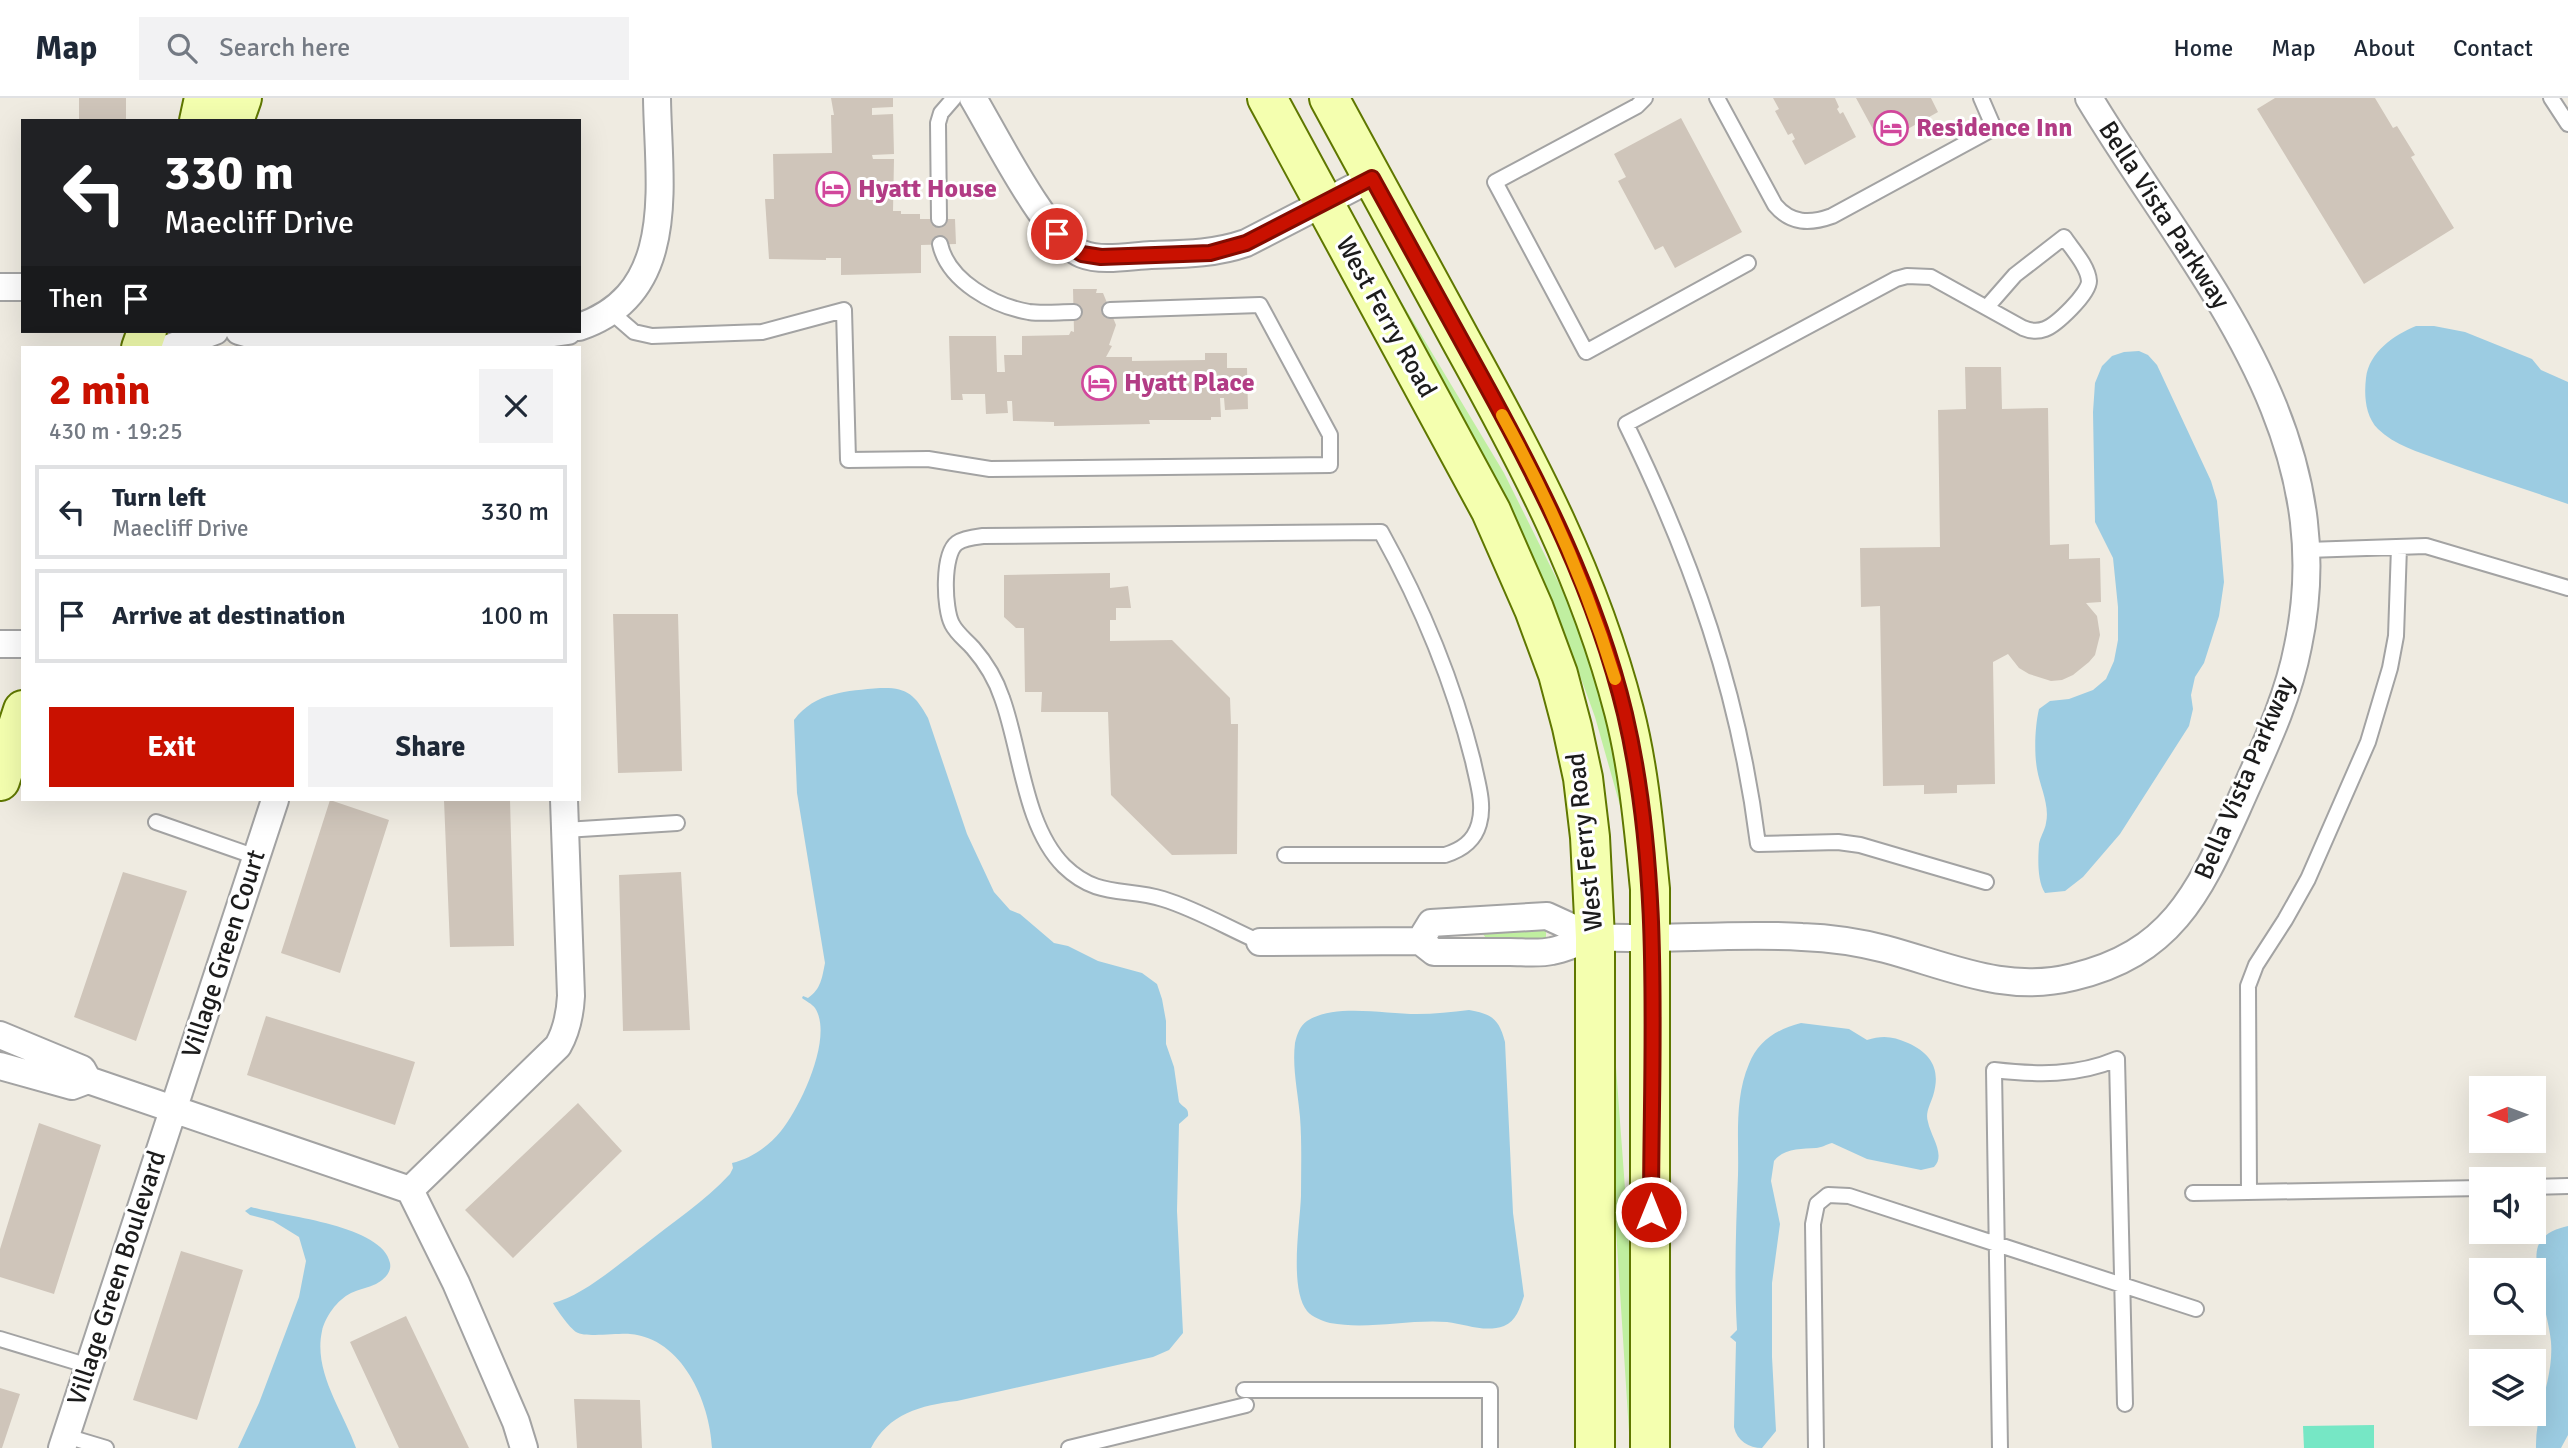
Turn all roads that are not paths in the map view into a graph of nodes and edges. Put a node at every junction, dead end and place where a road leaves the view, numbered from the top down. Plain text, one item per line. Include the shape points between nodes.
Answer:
1 (204, 98) edge
2 (242, 98) edge
3 (657, 98) edge
4 (954, 98) edge
5 (973, 98) edge
6 (1267, 98) edge
7 (1329, 98) edge
8 (1645, 98) edge
9 (1717, 98) edge
10 (1981, 98) edge
11 (2089, 98) edge
12 (2551, 98) edge
13 (199, 119) edge
14 (235, 119) edge
15 (2568, 124) edge
16 (1372, 178) junction
17 (1324, 204) junction
18 (939, 219) dead end
19 (940, 244) dead end
20 (1748, 262) dead end
21 (0, 287) edge
22 (21, 287) edge
23 (1987, 307) junction
24 (1110, 310) dead end
25 (611, 312) junction
26 (1074, 312) dead end
27 (581, 326) edge
28 (210, 333) edge
29 (550, 333) edge
30 (249, 338) edge
31 (175, 346) edge
32 (2399, 547) junction
33 (2306, 550) junction
34 (2568, 588) edge
35 (0, 644) edge
36 (21, 645) edge
37 (21, 716) edge
38 (0, 781) edge
39 (275, 801) edge
40 (564, 801) edge
41 (156, 822) dead end
42 (677, 823) dead end
43 (565, 830) junction
44 (1285, 855) dead end
45 (256, 857) junction
46 (1986, 882) dead end
47 (1595, 938) junction
48 (1651, 939) junction
49 (1420, 941) junction
50 (1260, 942) joint
51 (0, 1035) edge
52 (0, 1066) edge
53 (88, 1080) junction
54 (173, 1108) junction
55 (2568, 1186) edge
56 (2546, 1187) edge
57 (2469, 1188) edge
58 (410, 1190) junction
59 (2249, 1192) junction
60 (2193, 1193) dead end
61 (1997, 1244) junction
62 (2122, 1284) junction
63 (2196, 1309) dead end
64 (0, 1339) edge
65 (89, 1366) junction
66 (1244, 1390) dead end
67 (2125, 1404) dead end
68 (1246, 1405) dead end
69 (64, 1442) edge
70 (106, 1448) edge
71 (524, 1448) edge
72 (1069, 1448) edge
73 (1490, 1448) edge
74 (1595, 1448) edge
75 (1650, 1448) edge
76 (1816, 1448) edge
77 (2000, 1448) edge

1 - 13 main road
2 - 14 main road
3 - 25 street via 657,238 641,280
4 - 18 lane via 938,123
5 - 17 street via 1044,218 1068,246 1082,254 1101,257 1228,250
6 - 17 main road, West Ferry Road
7 - 16 main road, West Ferry Road
8 - 20 lane via 1495,182 1586,352
9 - 10 lane via 1775,205 1790,218 1808,222 1832,216 1994,128
11 - 33 street, Bella Vista Parkway via 2247,346 2274,403 2295,467
12 - 15 lane
16 - 17 street
16 - 48 main road, West Ferry Road via 1522,451 1583,583 1627,725 1644,825
17 - 47 main road, West Ferry Road via 1491,511 1558,674 1583,778
19 - 26 lane via 943,257 958,276 997,302 1029,312
21 - 22 street
23 - 23 lane via 2031,331 2047,329 2085,294 2087,274 2064,237 2015,275
23 - 46 lane via 1931,277 1896,279 1626,424 1673,526 1711,626 1743,755 1758,844 1860,845
24 - 25 lane via 1260,304 1329,435 1330,465 990,469 929,458 848,460 844,310 762,332 652,336 634,332
25 - 27 street
28 - 31 street
29 - 30 street
32 - 33 lane
32 - 34 lane via 2436,548
32 - 59 lane via 2396,636 2368,742 2308,878 2248,986
33 - 48 street, Bella Vista Parkway via 2304,611 2289,683 2236,812 2178,919 2123,960 2072,978 2022,982 1982,978 1842,940 1799,936
35 - 36 street
37 - 38 main road
39 - 45 street, Village Green Court
40 - 43 street
41 - 45 lane
42 - 43 lane
43 - 58 street via 572,996 565,1034
44 - 50 lane via 1445,855 1464,847 1480,822 1479,786 1455,701 1418,604 1381,532 983,536 955,545 948,562 949,618 997,684 1033,810 1055,856 1073,874 1098,887 1166,900
45 - 54 street, Village Green Court
47 - 48 street, Bella Vista Parkway
47 - 49 street via 1549,952 1434,952
47 - 49 street via 1547,916 1431,923
47 - 74 main road, West Ferry Road
48 - 75 main road, West Ferry Road
49 - 50 street
51 - 53 street via 82,1069
52 - 53 street via 72,1086
53 - 54 street
54 - 58 street
54 - 65 street, Village Green Boulevard
55 - 56 lane
57 - 59 lane
58 - 71 street via 460,1293
59 - 60 lane
61 - 62 lane
61 - 62 lane via 1994,1070 2056,1074 2117,1059
61 - 76 lane via 1849,1196 1828,1195 1817,1204 1813,1224
61 - 77 lane
62 - 63 lane
62 - 67 lane
64 - 65 lane
65 - 69 street, Village Green Boulevard
66 - 73 lane via 1489,1390
68 - 72 lane
69 - 70 lane

